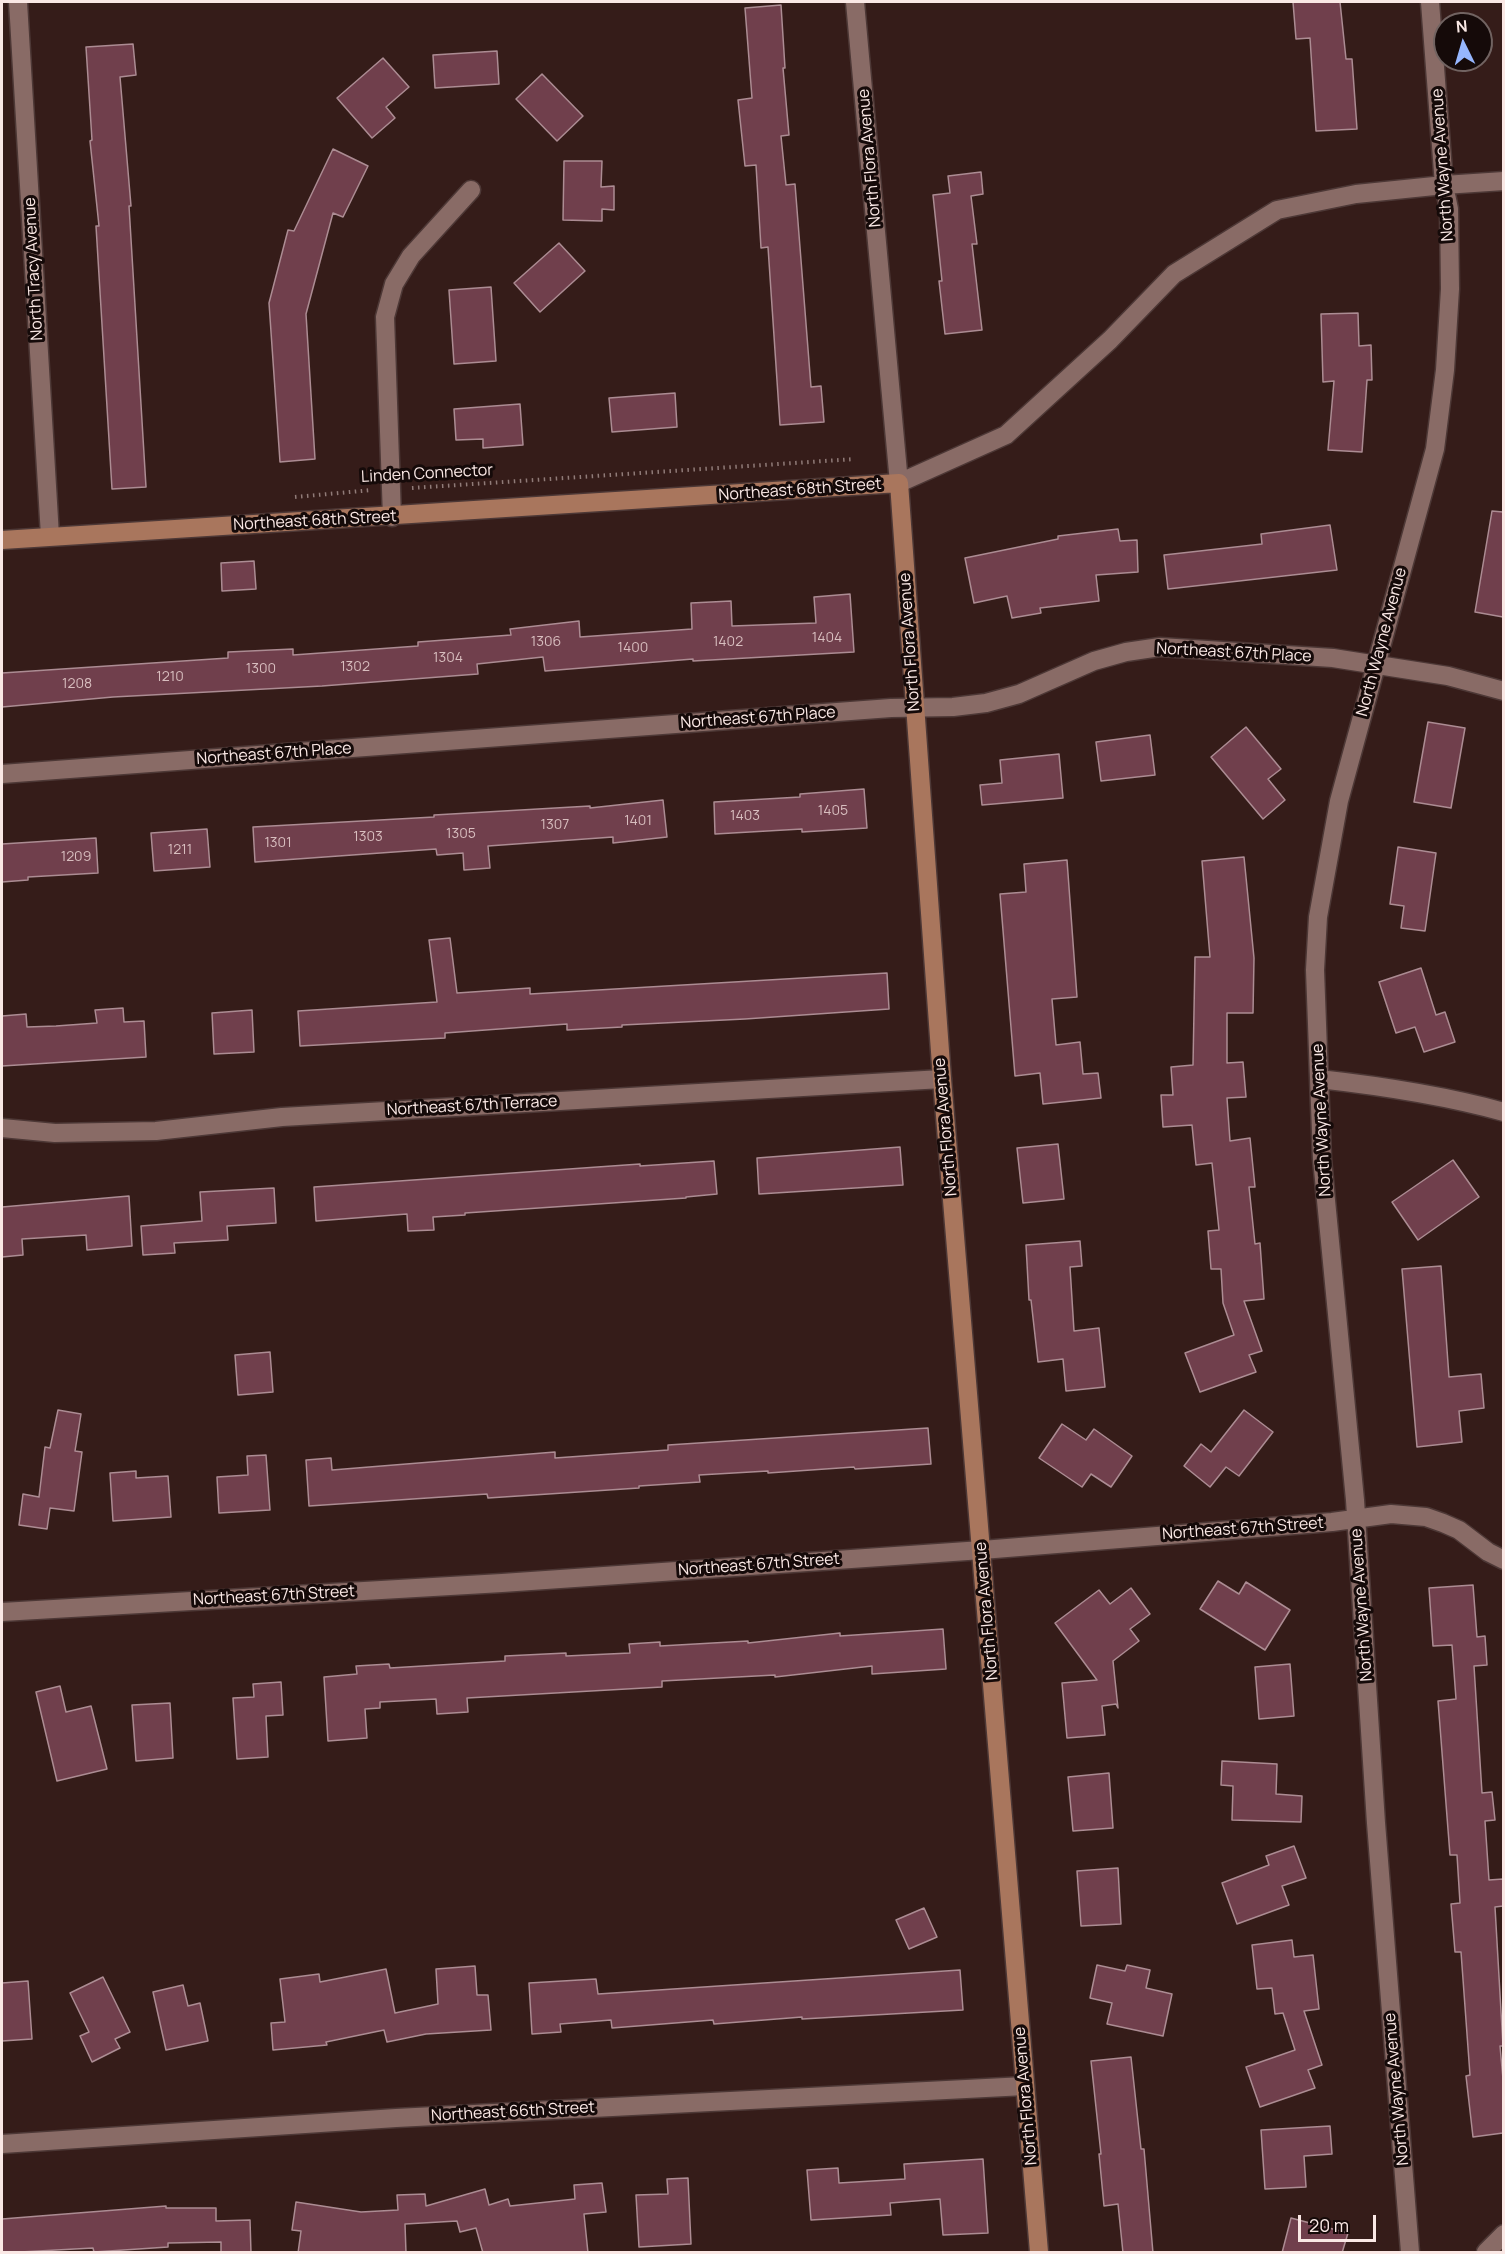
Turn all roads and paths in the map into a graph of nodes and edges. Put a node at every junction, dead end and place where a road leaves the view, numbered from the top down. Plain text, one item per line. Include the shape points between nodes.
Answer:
1 (18, 2) edge
2 (855, 2) edge
3 (1430, 2) edge
4 (1503, 182) edge
5 (1444, 185) junction
6 (471, 190) dead end
7 (855, 459) dead end
8 (899, 483) junction
9 (391, 489) junction
10 (289, 497) dead end
11 (392, 517) junction
12 (50, 536) junction
13 (2, 540) edge
14 (1377, 665) junction
15 (1503, 691) edge
16 (914, 707) junction
17 (2, 774) edge
18 (942, 1079) junction
19 (1319, 1079) junction
20 (1503, 1112) edge
21 (2, 1128) edge
22 (1357, 1520) junction
23 (982, 1550) junction
24 (1503, 1560) edge
25 (2, 1611) edge
26 (1025, 2086) junction
27 (2, 2144) edge
28 (1503, 2234) edge
29 (1039, 2253) edge
30 (1410, 2253) edge
31 (1486, 2253) edge

1 - 12 street, North Tracy Avenue
2 - 8 street, North Flora Avenue
3 - 5 street, North Wayne Avenue
4 - 5 street, Northeast 68th Street
5 - 8 street, Northeast 68th Street via 1356,194 1277,210 1174,274 1110,340 1006,435
5 - 14 street, North Wayne Avenue via 1449,208 1450,289 1435,449
6 - 9 street via 411,256 394,284 385,317
7 - 9 path, Linden Connector
8 - 11 street, Northeast 68th Street
8 - 16 street, North Flora Avenue
9 - 10 path, Linden Connector
9 - 11 street
11 - 12 street, Northeast 68th Street
12 - 13 street, Northeast 68th Street
14 - 15 street, Northeast 67th Place via 1448,676
14 - 16 street, Northeast 67th Place via 1333,658 1160,647 1094,661 1019,694 986,703
14 - 19 street, North Wayne Avenue via 1339,801 1318,917 1315,970
16 - 17 street, Northeast 67th Place
16 - 18 street, North Flora Avenue
18 - 21 street, Northeast 67th Terrace via 282,1117 156,1131 55,1133
18 - 23 street, North Flora Avenue
19 - 20 street via 1386,1086
19 - 22 street, North Wayne Avenue via 1322,1159
22 - 23 street, Northeast 67th Street
22 - 24 street, Northeast 67th Street via 1391,1514 1426,1518 1459,1530
22 - 30 street, North Wayne Avenue
23 - 25 street, Northeast 67th Street via 502,1583
23 - 26 street, North Flora Avenue
26 - 27 street, Northeast 66th Street via 396,2118
26 - 29 street, North Flora Avenue
28 - 31 street

